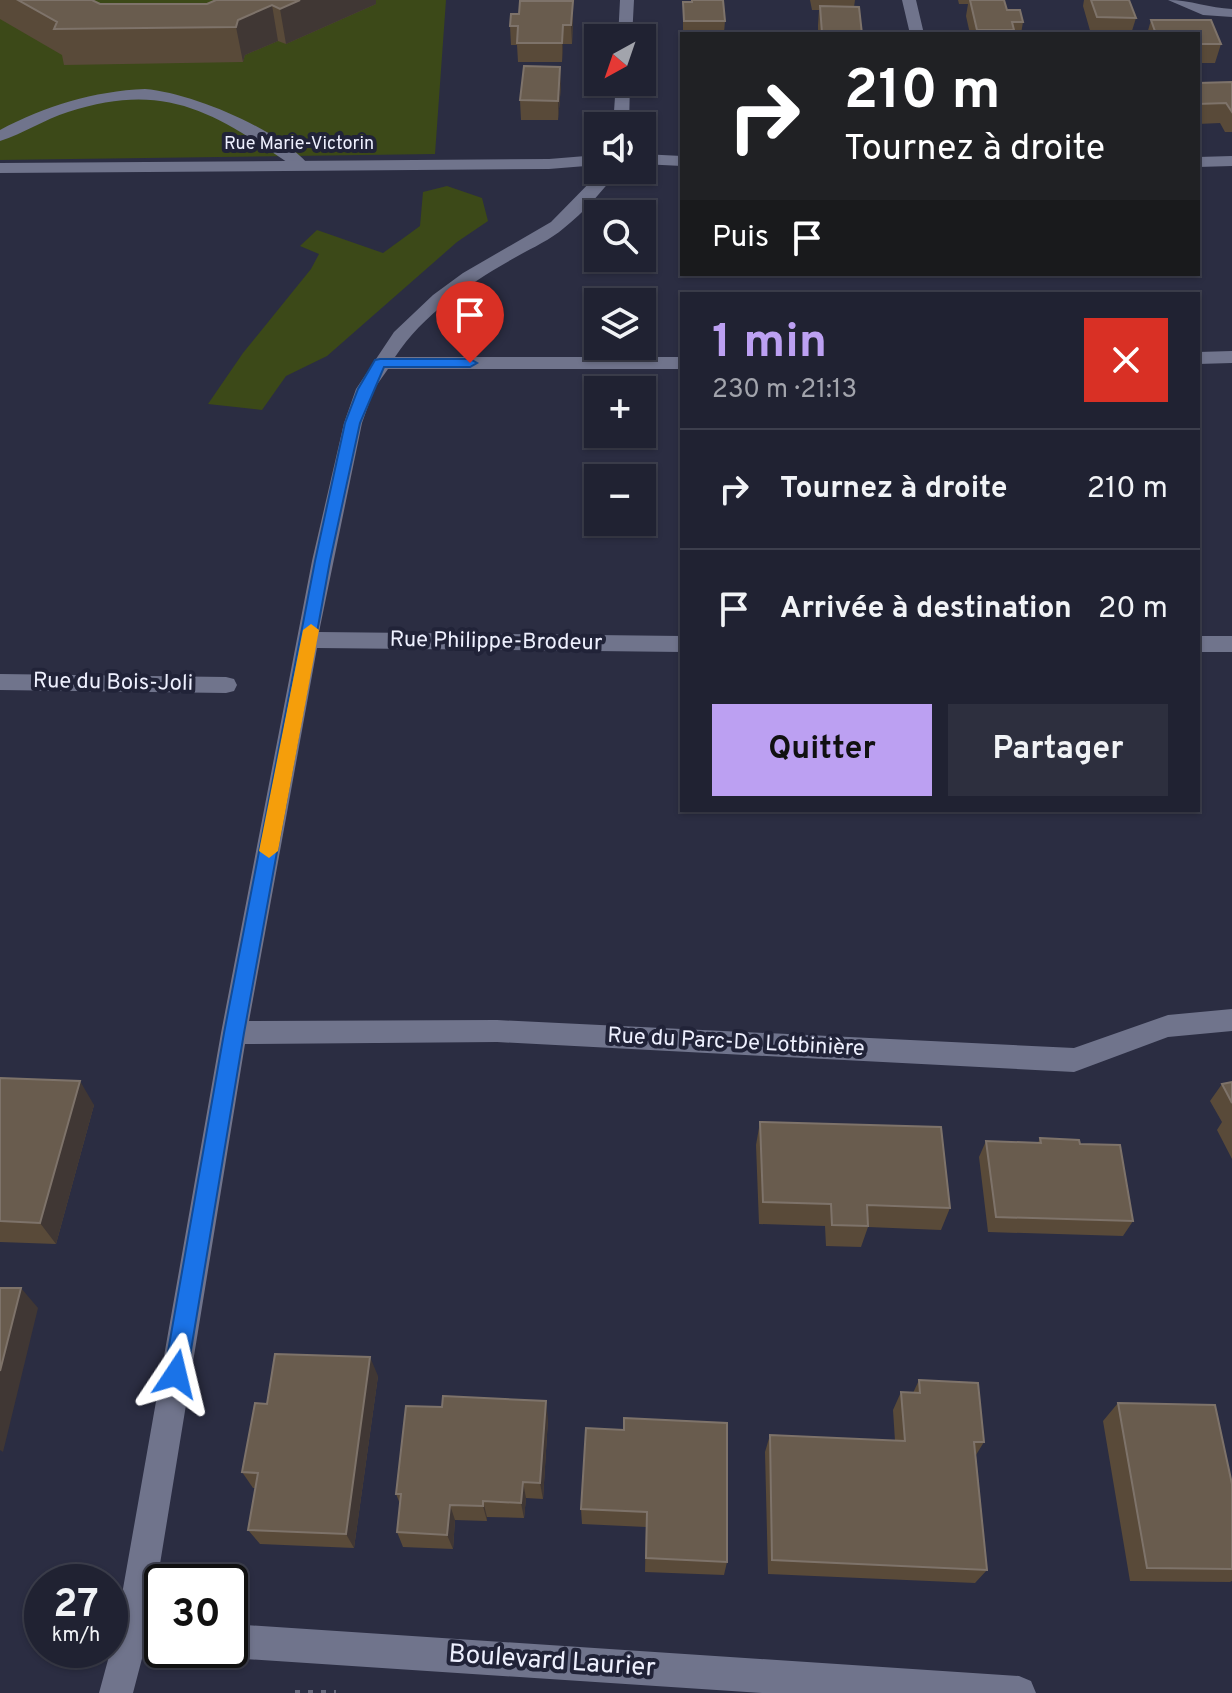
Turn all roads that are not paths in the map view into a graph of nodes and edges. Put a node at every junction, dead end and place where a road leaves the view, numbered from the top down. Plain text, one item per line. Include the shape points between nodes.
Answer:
1 (627, 0) edge
2 (909, 0) edge
3 (1175, 0) edge
4 (1232, 13) edge
5 (626, 24) edge
6 (917, 32) edge
7 (0, 136) edge
8 (656, 160) edge
9 (584, 161) edge
10 (680, 161) edge
11 (1232, 161) edge
12 (1200, 162) edge
13 (300, 164) junction
14 (0, 168) edge
15 (597, 184) edge
16 (1232, 357) edge
17 (1200, 358) edge
18 (380, 363) junction
19 (680, 363) edge
20 (309, 640) junction
21 (680, 644) edge
22 (1200, 644) edge
23 (1232, 644) edge
24 (0, 682) edge
25 (226, 685) dead end
26 (1232, 1020) edge
27 (234, 1033) junction
28 (157, 1564) edge
29 (144, 1641) edge
30 (248, 1642) edge
31 (116, 1693) edge
32 (1019, 1693) edge

1 - 5 street
2 - 6 street
3 - 4 street via 1208,12
7 - 13 street via 103,97 162,95 210,110
8 - 10 street
9 - 13 street, Rue Marie-Victorin
11 - 12 street
13 - 14 street, Rue Marie-Victorin
15 - 18 street via 557,226 439,299
16 - 17 street
18 - 19 street
18 - 20 street via 353,423
20 - 21 street, Rue Philippe-Brodeur
20 - 27 street
22 - 23 street
24 - 25 street, Rue du Bois-Joli
26 - 27 street, Rue du Parc-De Lotbinière via 1168,1026 1074,1060 497,1031
27 - 28 street
29 - 31 street
30 - 32 street, Boulevard Laurier

